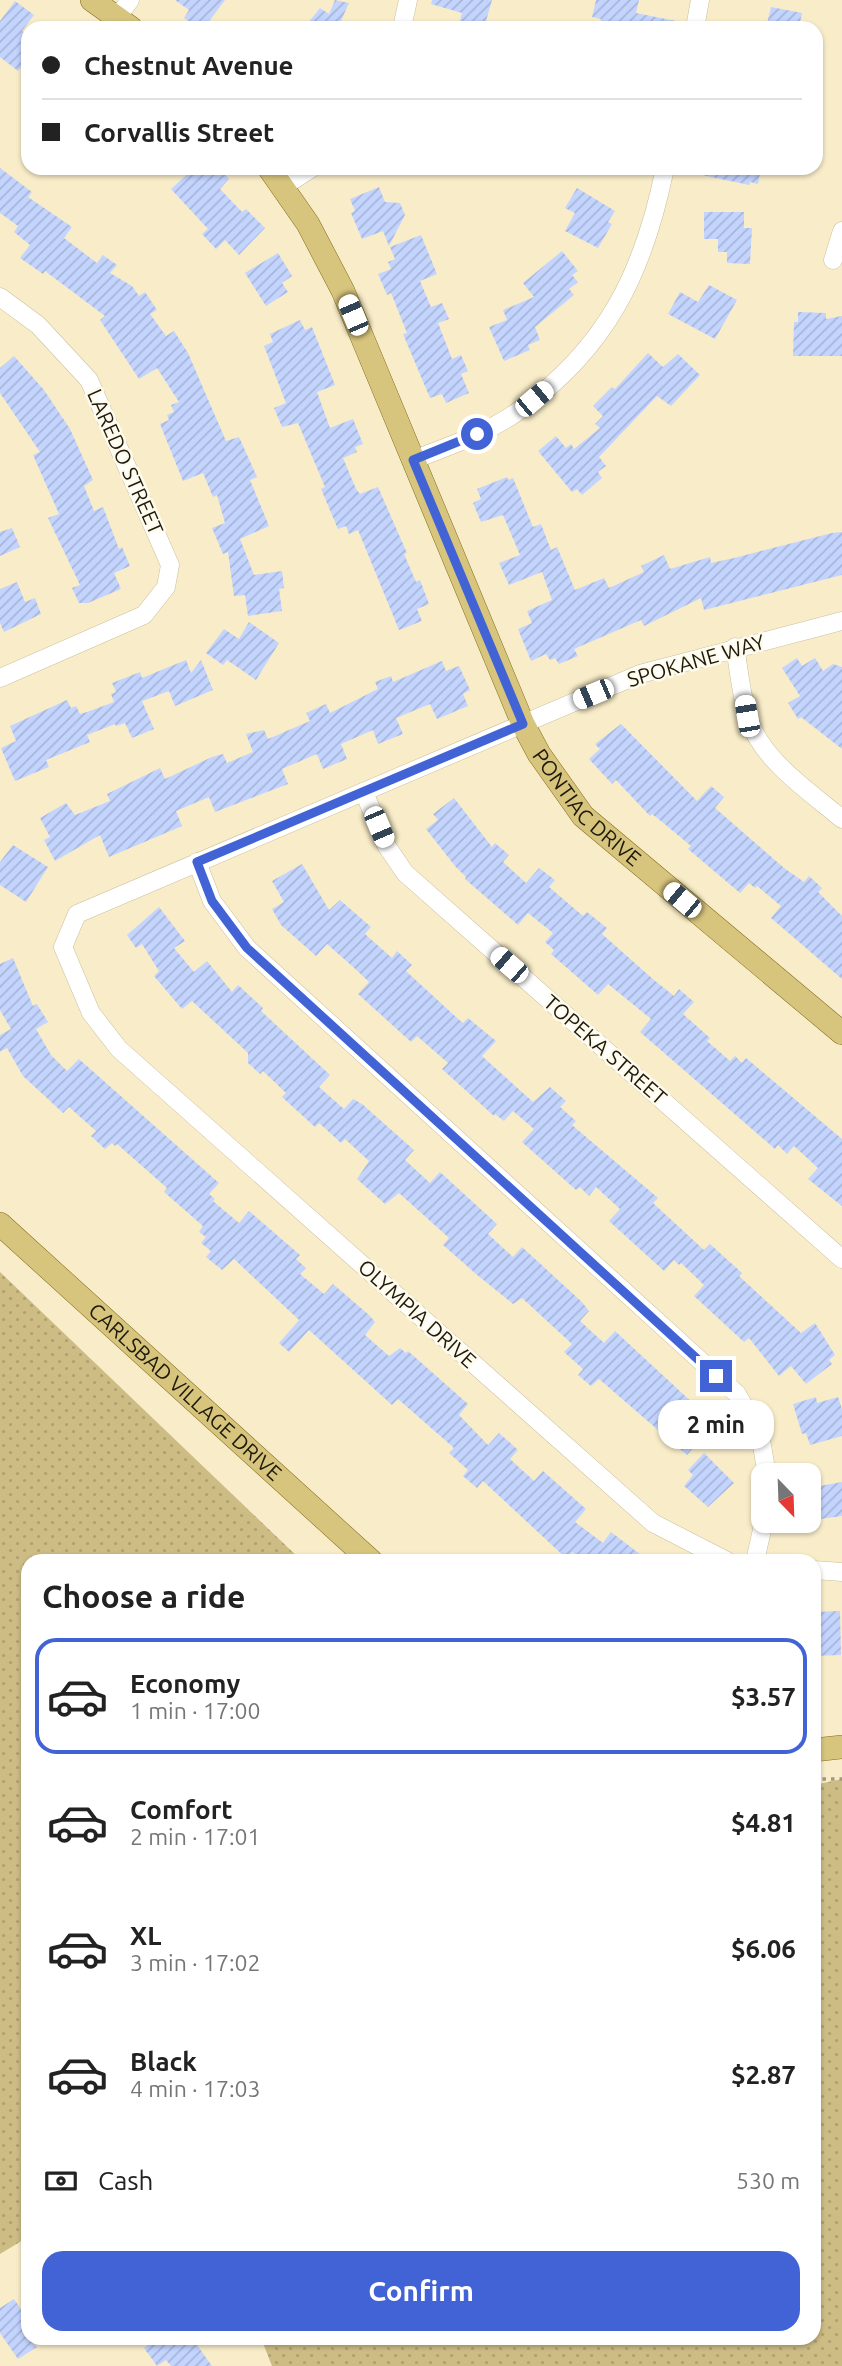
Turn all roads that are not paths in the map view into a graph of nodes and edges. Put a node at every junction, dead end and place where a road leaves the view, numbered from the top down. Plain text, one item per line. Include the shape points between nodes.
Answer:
1 (92, 0) edge
2 (408, 0) edge
3 (701, 0) edge
4 (126, 15) edge
5 (404, 21) edge
6 (696, 21) edge
7 (275, 175) edge
8 (301, 175) edge
9 (664, 175) edge
10 (284, 186) junction
11 (842, 231) edge
12 (833, 260) dead end
13 (0, 296) edge
14 (413, 460) junction
15 (842, 621) edge
16 (735, 647) junction
17 (0, 678) edge
18 (523, 724) junction
19 (364, 792) junction
20 (842, 819) edge
21 (197, 862) junction
22 (842, 1034) edge
23 (119, 1049) joint
24 (0, 1224) edge
25 (842, 1259) edge
26 (765, 1463) edge
27 (761, 1533) edge
28 (364, 1554) edge
29 (714, 1554) edge
30 (757, 1554) edge
31 (821, 1570) edge
32 (842, 1572) edge
33 (842, 1747) edge
34 (821, 1749) edge

1 - 4 main road
2 - 5 street
3 - 6 street
7 - 10 main road, PONTIAC DRIVE
8 - 10 street
9 - 14 street via 633,280 600,333 519,411
10 - 14 main road, PONTIAC DRIVE via 343,291
11 - 12 street
13 - 17 street, LAREDO STREET via 38,325 89,380 170,565 166,587 144,615
14 - 18 main road, PONTIAC DRIVE
15 - 16 street, SPOKANE WAY
16 - 18 street, SPOKANE WAY via 640,674
16 - 20 street via 754,732 786,771
18 - 19 street, SPOKANE WAY
18 - 22 main road, PONTIAC DRIVE via 583,816
19 - 21 street, SPOKANE WAY
19 - 25 street, TOPEKA STREET via 386,845 405,873
21 - 23 street, SPOKANE WAY via 77,914 63,947 91,1013
21 - 26 street via 212,901 247,948 737,1394 760,1434
23 - 29 street, OLYMPIA DRIVE via 653,1522
24 - 28 main road, CARLSBAD VILLAGE DRIVE
27 - 30 street
31 - 32 street
33 - 34 main road

